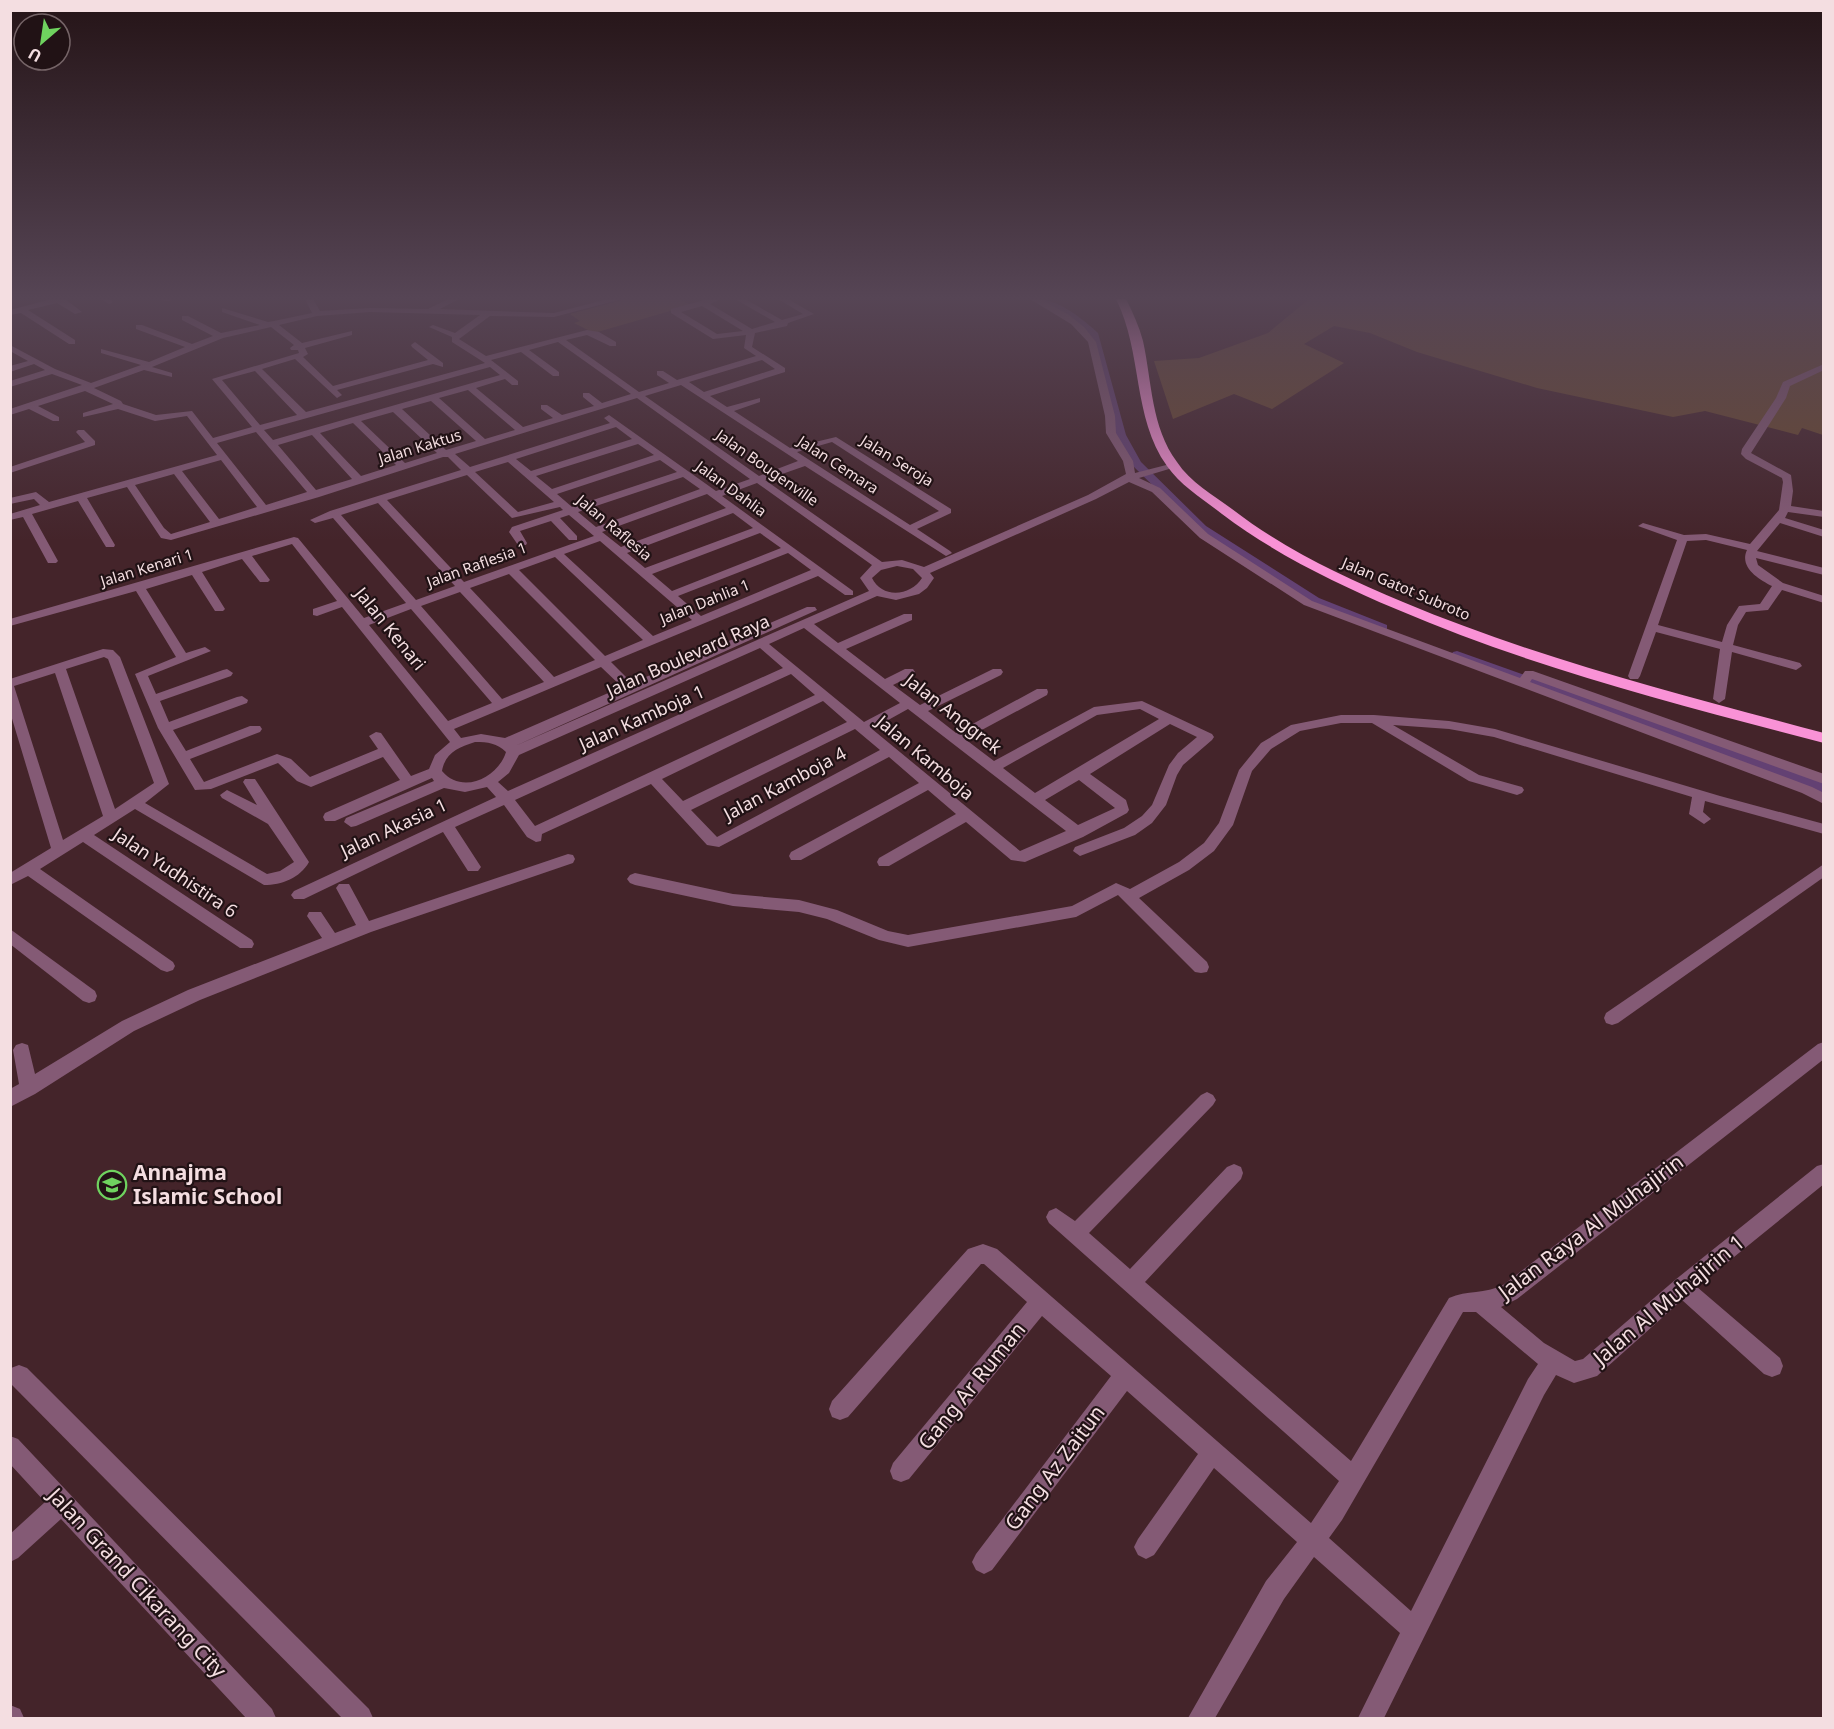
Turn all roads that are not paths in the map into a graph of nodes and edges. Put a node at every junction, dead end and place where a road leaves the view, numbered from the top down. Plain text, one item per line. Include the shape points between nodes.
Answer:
1 (72, 380) edge
2 (106, 380) edge
3 (217, 380) edge
4 (268, 380) edge
5 (321, 380) edge
6 (365, 380) edge
7 (431, 380) edge
8 (495, 380) edge
9 (512, 380) edge
10 (616, 380) edge
11 (673, 380) edge
12 (691, 380) edge
13 (751, 380) edge
14 (1101, 380) edge
15 (1145, 380) edge
16 (1155, 380) edge
17 (1795, 380) edge
18 (515, 382) dead end
19 (680, 383) junction
20 (87, 386) junction
21 (470, 387) junction
22 (331, 389) junction
23 (394, 390) junction
24 (586, 395) dead end
25 (637, 395) junction
26 (703, 395) junction
27 (432, 397) junction
28 (359, 400) junction
29 (757, 400) dead end
30 (345, 404) junction
31 (409, 404) junction
32 (29, 405) junction
33 (118, 406) junction
34 (544, 407) dead end
35 (395, 408) junction
36 (598, 408) junction
37 (727, 410) junction
38 (10, 412) edge
39 (373, 414) junction
40 (86, 415) dead end
41 (303, 415) junction
42 (56, 419) dead end
43 (561, 419) junction
44 (355, 420) junction
45 (617, 424) junction
46 (258, 428) junction
47 (314, 431) junction
48 (522, 431) junction
49 (81, 432) dead end
50 (639, 440) junction
51 (212, 441) junction
52 (484, 443) junction
53 (271, 444) junction
54 (789, 451) junction
55 (447, 454) junction
56 (224, 456) junction
57 (661, 456) junction
58 (509, 458) junction
59 (806, 462) junction
60 (1174, 466) junction
61 (12, 467) edge
62 (404, 467) junction
63 (176, 470) junction
64 (468, 471) junction
65 (684, 472) junction
66 (529, 475) junction
67 (1132, 476) junction
68 (757, 480) junction
69 (360, 481) junction
70 (129, 483) junction
71 (1101, 490) junction
72 (550, 493) junction
73 (711, 493) junction
74 (315, 495) junction
75 (81, 497) junction
76 (380, 499) junction
77 (10, 501) edge
78 (561, 502) junction
79 (47, 506) junction
80 (264, 509) junction
81 (734, 509) junction
82 (1786, 509) junction
83 (26, 512) junction
84 (572, 512) junction
85 (334, 513) junction
86 (1824, 514) edge
87 (10, 517) edge
88 (553, 517) junction
89 (1778, 519) junction
90 (315, 520) dead end
91 (217, 523) junction
92 (1643, 526) dead end
93 (760, 529) junction
94 (909, 529) junction
95 (598, 534) junction
96 (1824, 534) edge
97 (573, 538) dead end
98 (1683, 538) junction
99 (292, 539) joint
100 (522, 543) dead end
101 (110, 545) dead end
102 (789, 549) junction
103 (624, 550) dead end
104 (1751, 551) junction
105 (557, 552) junction
106 (946, 553) junction
107 (244, 554) junction
108 (52, 561) dead end
109 (879, 565) junction
110 (511, 569) junction
111 (920, 569) junction
112 (195, 570) junction
113 (650, 571) dead end
114 (819, 571) junction
115 (1824, 572) edge
116 (264, 580) dead end
117 (1779, 585) junction
118 (139, 587) junction
119 (462, 587) junction
120 (872, 589) junction
121 (676, 593) dead end
122 (849, 593) junction
123 (1824, 600) edge
124 (346, 602) junction
125 (413, 604) junction
126 (219, 609) dead end
127 (317, 612) dead end
128 (908, 617) dead end
129 (699, 620) junction
130 (362, 622) junction
131 (10, 623) edge
132 (806, 624) junction
133 (1652, 627) junction
134 (650, 640) junction
135 (761, 643) junction
136 (1727, 647) junction
137 (837, 648) junction
138 (205, 651) dead end
139 (183, 658) junction
140 (603, 660) junction
141 (1796, 666) dead end
142 (58, 667) junction
143 (792, 669) junction
144 (909, 672) dead end
145 (997, 672) dead end
146 (227, 673) dead end
147 (1634, 676) junction
148 (551, 682) junction
149 (10, 683) edge
150 (884, 684) junction
151 (631, 688) junction
152 (10, 689) edge
153 (1042, 692) dead end
154 (823, 696) junction
155 (153, 699) junction
156 (1719, 699) junction
157 (242, 700) dead end
158 (500, 704) junction
159 (914, 707) junction
160 (1169, 719) junction
161 (1374, 719) junction
162 (859, 726) junction
163 (446, 727) junction
164 (1824, 727) edge
165 (165, 728) junction
166 (255, 729) dead end
167 (376, 736) dead end
168 (1824, 738) edge
169 (955, 739) junction
170 (458, 743) junction
171 (509, 748) junction
172 (386, 751) junction
173 (889, 751) junction
174 (181, 758) junction
175 (992, 768) junction
176 (1080, 774) junction
177 (440, 777) junction
178 (653, 778) junction
179 (1817, 780) edge
180 (408, 782) junction
181 (489, 782) junction
182 (250, 783) dead end
183 (928, 784) junction
184 (1517, 790) dead end
185 (227, 795) dead end
186 (1699, 795) junction
187 (506, 798) junction
188 (1824, 799) edge
189 (1034, 800) junction
190 (135, 803) junction
191 (682, 808) junction
192 (966, 815) junction
193 (330, 817) dead end
194 (111, 818) junction
195 (273, 819) junction
196 (1704, 819) dead end
197 (351, 822) dead end
198 (446, 825) junction
199 (1824, 829) edge
200 (1078, 833) junction
201 (83, 835) junction
202 (59, 851) junction
203 (1080, 851) dead end
204 (383, 855) junction
205 (796, 856) dead end
206 (568, 859) dead end
207 (884, 862) dead end
208 (473, 867) dead end
209 (392, 868) dead end
210 (28, 869) junction
211 (1824, 869) edge
212 (635, 879) dead end
213 (10, 880) edge
214 (344, 888) dead end
215 (299, 895) dead end
216 (1128, 897) junction
217 (315, 916) dead end
218 (365, 928) junction
219 (10, 935) edge
220 (332, 941) junction
221 (246, 944) dead end
222 (166, 966) dead end
223 (1201, 967) dead end
224 (89, 996) dead end
225 (1612, 1018) dead end
226 (1824, 1049) edge
227 (22, 1050) dead end
228 (29, 1089) junction
229 (10, 1100) edge
230 (1207, 1100) dead end
231 (1824, 1172) edge
232 (1234, 1173) dead end
233 (1056, 1217) dead end
234 (1075, 1234) junction
235 (1130, 1283) junction
236 (1682, 1287) junction
237 (1042, 1300) junction
238 (1482, 1303) junction
239 (1553, 1361) junction
240 (1772, 1366) dead end
241 (1126, 1374) junction
242 (18, 1376) dead end
243 (840, 1409) dead end
244 (10, 1447) edge
245 (1213, 1451) junction
246 (901, 1471) dead end
247 (1352, 1477) junction
248 (62, 1502) junction
249 (1312, 1539) junction
250 (1146, 1547) dead end
251 (10, 1550) edge
252 (984, 1562) dead end
253 (1416, 1631) junction
254 (263, 1719) edge
255 (360, 1719) edge
256 (1201, 1719) edge
257 (1371, 1719) edge

1 - 20 street
2 - 20 street
3 - 46 street
4 - 41 street
5 - 22 street
6 - 22 street
7 - 23 street
8 - 21 street
9 - 18 street
10 - 25 street, Jalan Bougenville
11 - 19 street, Jalan Cemara
12 - 19 street, Jalan Kaktus
13 - 26 street
14 - 67 street via 1111,433
15 - 60 highway, Jalan Gatot Subroto via 1155,435
16 - 147 highway, Jalan Gatot Subroto via 1175,450 1230,504 1285,541 1411,601 1505,637
17 - 82 street via 1786,384 1746,454 1786,477
19 - 25 street, Jalan Kaktus
19 - 26 street, Jalan Cemara
20 - 32 street
20 - 33 street
21 - 27 street
21 - 48 street
22 - 30 street
23 - 28 street
23 - 31 street
24 - 36 street, Jalan Dahlia
25 - 36 street, Jalan Kaktus
25 - 68 street, Jalan Bougenville
26 - 37 street, Jalan Cemara
27 - 31 street
27 - 52 street
28 - 30 street
28 - 39 street
29 - 37 street
30 - 41 street
31 - 35 street
32 - 38 street
32 - 42 street
33 - 40 street
33 - 51 street via 153,418 189,413
34 - 43 street
35 - 39 street
35 - 55 street
36 - 43 street, Jalan Kaktus
36 - 45 street, Jalan Dahlia
37 - 54 street, Jalan Cemara
39 - 44 street
41 - 46 street
43 - 48 street, Jalan Kaktus
44 - 47 street
44 - 62 street
45 - 50 street, Jalan Dahlia
45 - 58 street
46 - 51 street
46 - 53 street
47 - 53 street
47 - 69 street
48 - 52 street, Jalan Kaktus
49 - 61 street via 92,443
50 - 57 street, Jalan Dahlia
50 - 66 street
51 - 56 street
52 - 55 street, Jalan Kaktus
53 - 74 street
54 - 59 street, Jalan Cemara
54 - 94 street, Jalan Seroja via 832,439 947,511
55 - 62 street, Jalan Kaktus
55 - 64 street
56 - 63 street
56 - 80 street
57 - 65 street, Jalan Dahlia
57 - 72 street
58 - 64 street
58 - 66 street, Jalan Raflesia
59 - 68 street, Jalan Raflesia 1
59 - 94 street, Jalan Cemara
60 - 67 street
60 - 168 highway, Jalan Gatot Subroto via 1247,527 1281,549 1403,608 1624,684
62 - 69 street, Jalan Kaktus
63 - 70 street
63 - 91 street
64 - 76 street
64 - 78 street via 516,516
65 - 73 street, Jalan Dahlia
65 - 84 street
66 - 72 street, Jalan Raflesia
67 - 71 street
67 - 179 street via 1156,490 1204,536 1308,603 1524,680 1691,730
68 - 73 street, Jalan Raflesia 1
68 - 109 street, Jalan Bougenville
69 - 74 street, Jalan Kaktus
70 - 75 street
70 - 91 street, Jalan Kaktus via 165,536
71 - 106 street via 1083,493
71 - 111 street
72 - 78 street, Jalan Raflesia
73 - 81 street, Jalan Dahlia
73 - 95 street, Jalan Raflesia 1
74 - 80 street, Jalan Kaktus
75 - 79 street
75 - 101 street
76 - 85 street
76 - 119 street
77 - 79 street via 36,495
78 - 84 street, Jalan Raflesia
79 - 83 street
80 - 91 street, Jalan Kaktus
81 - 93 street, Jalan Dahlia
81 - 103 street
82 - 86 street
82 - 89 street
83 - 87 street
83 - 108 street
84 - 88 street
84 - 95 street, Jalan Raflesia
85 - 90 street
85 - 125 street
88 - 97 street
88 - 100 street via 515,529
89 - 96 street
89 - 104 street
92 - 98 street
93 - 102 street, Jalan Dahlia
93 - 113 street
94 - 106 street, Jalan Cemara
95 - 105 street, Jalan Raflesia 1
95 - 129 street, Jalan Raflesia
98 - 104 street via 1706,537
98 - 133 street
99 - 107 street, Jalan Kenari 1
99 - 124 street, Jalan Kenari
102 - 114 street, Jalan Dahlia
102 - 121 street
104 - 115 street
104 - 117 street via 1755,570
105 - 110 street, Jalan Raflesia 1
105 - 134 street
106 - 111 street
107 - 112 street, Jalan Kenari 1
107 - 116 street
109 - 111 street via 905,563
109 - 120 street via 866,578
110 - 119 street, Jalan Raflesia 1
110 - 140 street
111 - 120 street via 928,578 917,592 890,596
112 - 118 street, Jalan Kenari 1
112 - 126 street
114 - 122 street, Jalan Dahlia
114 - 129 street, Jalan Dahlia 1
117 - 123 street
117 - 136 street via 1764,608 1741,609
118 - 131 street, Jalan Kenari 1
118 - 139 street
119 - 125 street, Jalan Raflesia 1
119 - 148 street
120 - 122 street, Jalan Boulevard Raya
120 - 132 street, Jalan Boulevard Raya
122 - 151 street, Jalan Boulevard Raya
124 - 127 street
124 - 130 street, Jalan Kenari
125 - 130 street, Jalan Raflesia 1
125 - 158 street
128 - 137 street
129 - 134 street, Jalan Dahlia 1
130 - 163 street, Jalan Kenari
132 - 135 street, Jalan Boulevard Raya
132 - 137 street, Jalan Anggrek
133 - 136 street
133 - 147 street
134 - 140 street, Jalan Dahlia 1
135 - 143 street, Jalan Kamboja
135 - 171 street, Jalan Boulevard Raya
136 - 141 street
136 - 156 street
137 - 150 street, Jalan Anggrek
138 - 139 street
139 - 155 street via 141,674
140 - 148 street, Jalan Dahlia 1
140 - 151 street
142 - 149 street
142 - 190 street via 103,653 114,657 162,784
142 - 194 street
143 - 154 street, Jalan Kamboja
143 - 187 street, Jalan Kamboja 1
144 - 150 street
145 - 159 street
146 - 155 street
147 - 156 highway, Jalan Gatot Subroto
148 - 158 street, Jalan Dahlia 1
150 - 159 street, Jalan Anggrek
151 - 171 street, Jalan Boulevard Raya
152 - 202 street
153 - 169 street
154 - 162 street, Jalan Kamboja
154 - 178 street
155 - 165 street
156 - 164 highway, Jalan Gatot Subroto
157 - 165 street
158 - 163 street, Jalan Dahlia 1
159 - 162 street
159 - 169 street, Jalan Anggrek
160 - 175 street via 1142,705 1094,711
160 - 176 street
160 - 203 street via 1207,737 1180,761 1149,819 1131,831
161 - 184 street via 1474,778
161 - 186 street via 1495,733
161 - 216 street via 1296,728 1266,746 1246,770 1226,825 1209,847 1184,866
162 - 173 street, Jalan Kamboja
162 - 191 street
163 - 170 street, Jalan Kenari
165 - 174 street
166 - 174 street
167 - 172 street
169 - 175 street, Jalan Anggrek
170 - 171 street via 492,738
170 - 177 street via 444,751 436,762
171 - 181 street via 512,763
172 - 174 street via 311,782 278,758 203,787 197,785
172 - 180 street
173 - 183 street, Jalan Kamboja
173 - 191 street, Jalan Kamboja 4 via 719,842 712,841
175 - 189 street, Jalan Anggrek
176 - 189 street
176 - 200 street via 1124,808
177 - 180 street
177 - 181 street via 457,786
177 - 197 street
178 - 187 street via 534,835
178 - 191 street, Jalan Kamboja 4
179 - 188 street
180 - 193 street
181 - 187 street
182 - 195 street
183 - 192 street, Jalan Kamboja
183 - 205 street
185 - 195 street
186 - 196 street via 1696,814
186 - 199 street
187 - 198 street, Jalan Akasia 1
189 - 200 street, Jalan Anggrek
190 - 194 street
190 - 195 street via 271,880 295,870 302,862
192 - 200 street, Jalan Kamboja via 1021,858
192 - 207 street
194 - 201 street
198 - 204 street, Jalan Akasia 1
198 - 208 street
201 - 202 street
201 - 221 street, Jalan Yudhistira 6
202 - 210 street
204 - 209 street
204 - 215 street, Jalan Akasia 1
206 - 218 street
210 - 213 street
210 - 222 street
211 - 225 street
212 - 216 street via 733,900 799,906 908,941 1076,911 1116,889
214 - 218 street
216 - 223 street
217 - 220 street
218 - 220 street
219 - 224 street
220 - 228 street via 194,995 128,1026
226 - 238 street, Jalan Raya Al Muhajirin via 1510,1292
227 - 228 street
228 - 229 street
230 - 234 street
231 - 236 street, Jalan Al Muhajirin 1
232 - 235 street
233 - 234 street
234 - 235 street
235 - 247 street
236 - 239 street, Jalan Al Muhajirin 1 via 1589,1368 1574,1372
236 - 240 street
237 - 241 street
237 - 243 street via 990,1256 975,1256
237 - 246 street, Gang Ar Ruman
238 - 239 street, Jalan Al Muhajirin 1 via 1520,1338
238 - 247 street, Jalan Raya Al Muhajirin via 1456,1305
239 - 253 street via 1536,1387
241 - 245 street
241 - 252 street, Gang Az Zaitun
242 - 255 street
244 - 248 street, Jalan Grand Cikarang City
245 - 249 street
245 - 250 street
247 - 249 street, Jalan Raya Al Muhajirin via 1334,1512
248 - 251 street
248 - 254 street, Jalan Grand Cikarang City
249 - 253 street
249 - 256 street, Jalan Raya Al Muhajirin via 1275,1590
253 - 257 street

